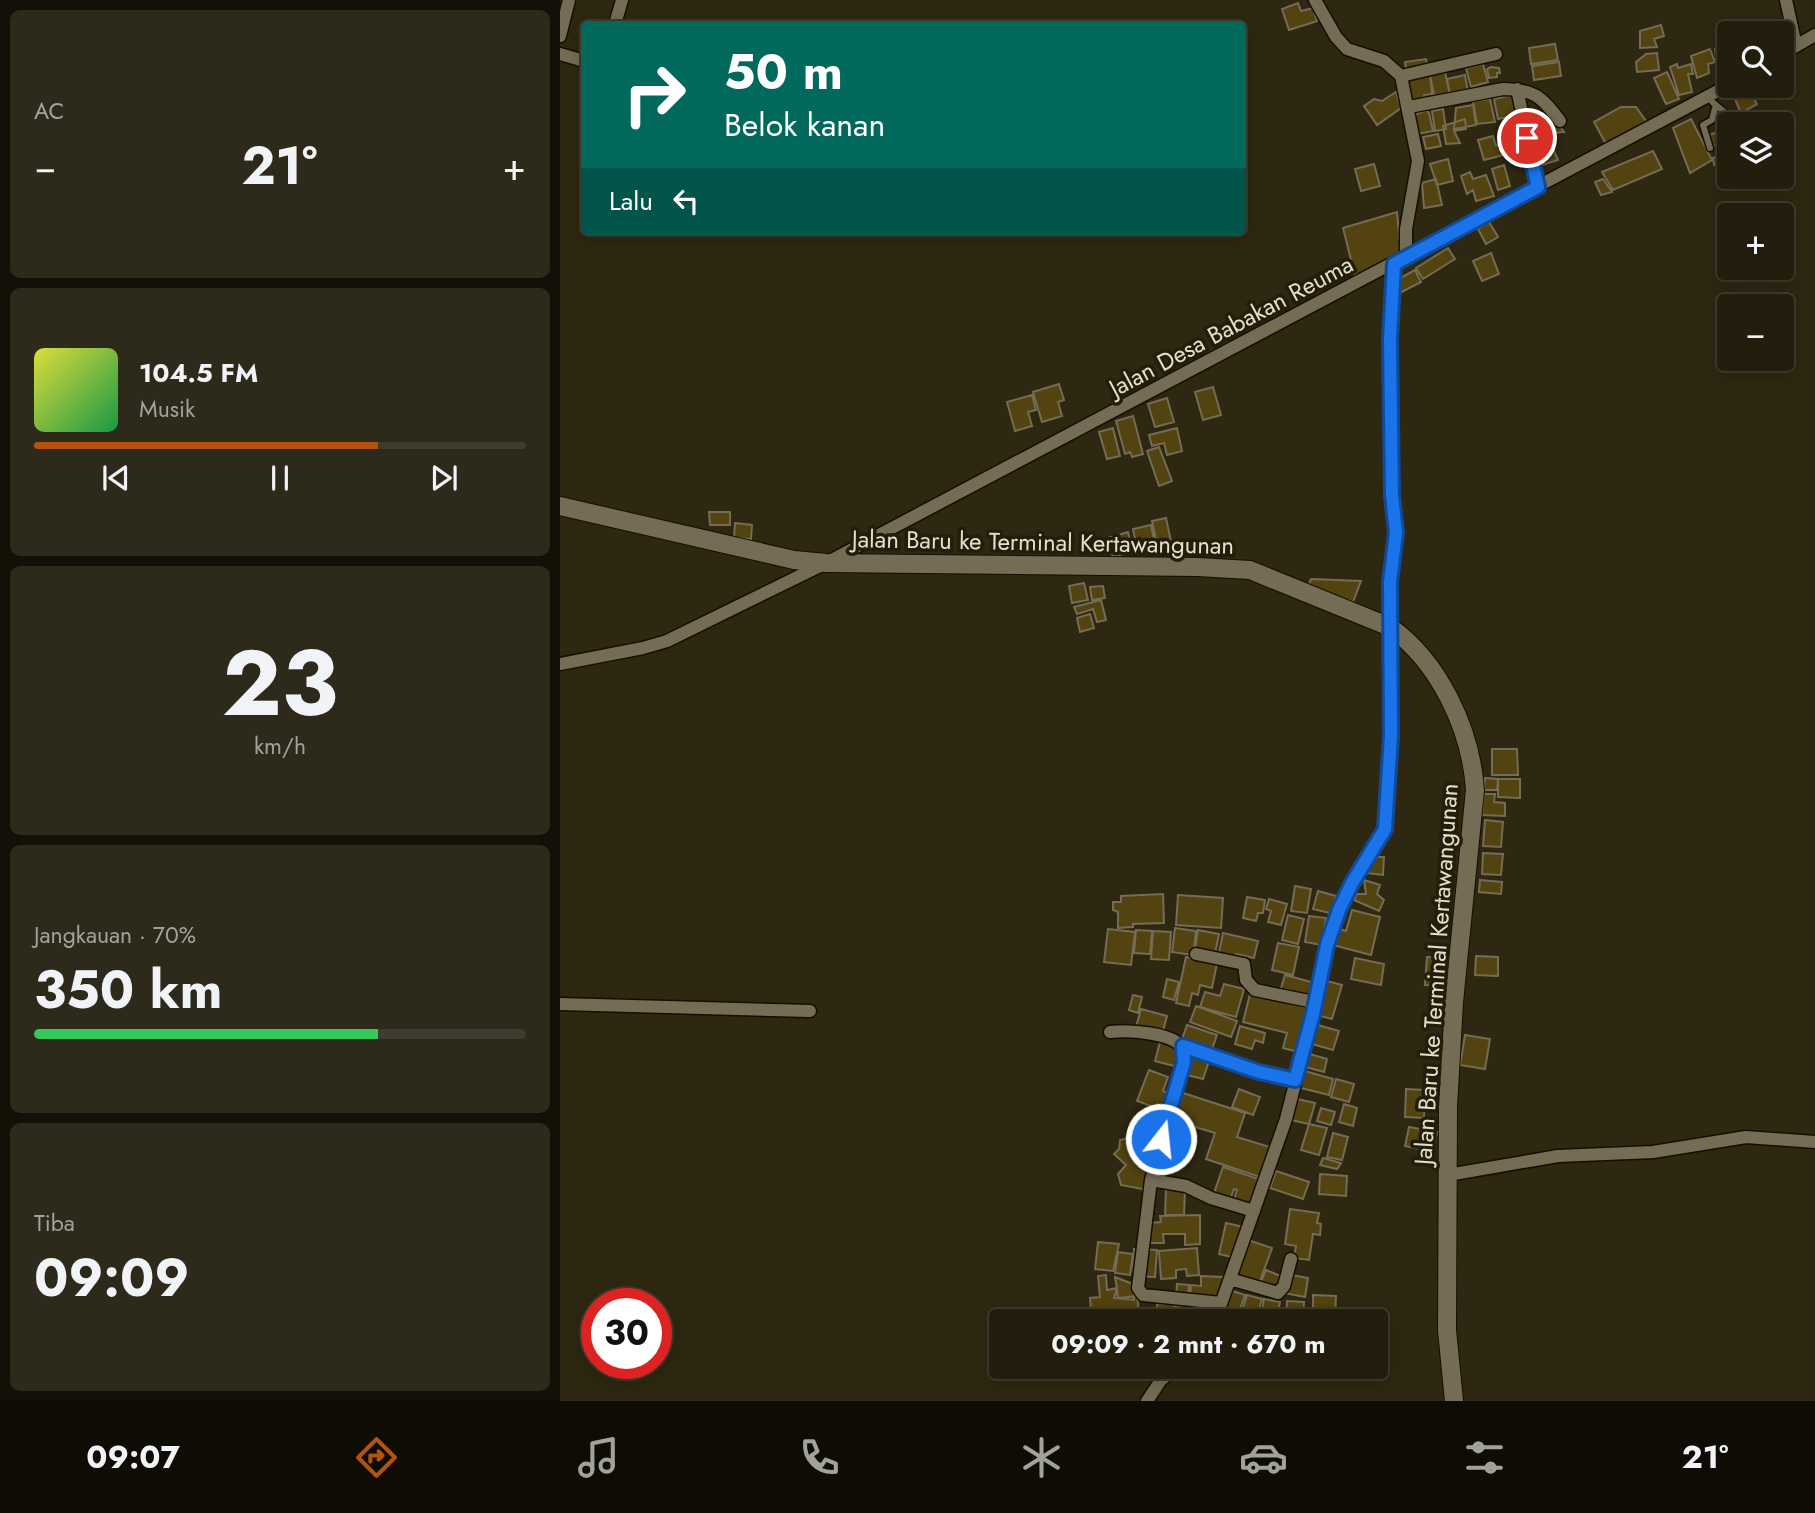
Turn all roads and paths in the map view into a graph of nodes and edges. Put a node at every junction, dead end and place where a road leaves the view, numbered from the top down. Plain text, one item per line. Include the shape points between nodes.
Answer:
1 (569, 0) edge
2 (622, 0) edge
3 (1315, 0) edge
4 (1786, 0) edge
5 (616, 21) edge
6 (1815, 35) edge
7 (560, 36) edge
8 (1797, 46) junction
9 (1794, 48) edge
10 (560, 54) edge
11 (1496, 54) dead end
12 (581, 60) edge
13 (1401, 76) junction
14 (1517, 89) junction
15 (1717, 96) edge
16 (1711, 102) junction
17 (1409, 107) junction
18 (1725, 112) edge
19 (1560, 121) dead end
20 (1710, 148) dead end
21 (1538, 187) junction
22 (1400, 260) junction
23 (560, 506) edge
24 (826, 563) junction
25 (1390, 627) junction
26 (560, 664) edge
27 (1196, 954) dead end
28 (1314, 1002) junction
29 (560, 1004) edge
30 (810, 1011) dead end
31 (1110, 1032) dead end
32 (1183, 1046) junction
33 (1295, 1080) junction
34 (1815, 1142) edge
35 (1448, 1175) junction
36 (1151, 1180) junction
37 (1254, 1211) junction
38 (1291, 1259) dead end
39 (1230, 1279) junction
40 (1221, 1303) junction
41 (1219, 1309) edge
42 (1162, 1379) edge
43 (1146, 1401) edge
44 (1454, 1401) edge

1 - 7 street
2 - 5 street
3 - 13 street via 1347,49 1384,61
4 - 8 street
6 - 8 street
8 - 9 street
10 - 12 street
11 - 13 street
13 - 17 street
14 - 17 street
14 - 19 street via 1535,93
14 - 21 street
15 - 16 street, Jalan Desa Babakan Reuma
16 - 18 lane
16 - 20 lane via 1712,120 1703,125
16 - 21 street, Jalan Desa Babakan Reuma
17 - 22 street via 1418,161
21 - 22 street, Jalan Desa Babakan Reuma
22 - 24 street, Jalan Desa Babakan Reuma
22 - 25 street via 1390,339 1395,522
23 - 24 main road, Jalan Baru ke Terminal Kertawangunan via 794,560
24 - 25 main road, Jalan Baru ke Terminal Kertawangunan via 1250,570
24 - 26 street, Jalan Desa Babakan Reuma via 667,640
25 - 28 street via 1391,736 1385,829 1339,910
25 - 35 main road, Jalan Baru ke Terminal Kertawangunan via 1416,648 1445,692 1463,729 1474,768 1474,811 1454,1002
27 - 28 street via 1244,964 1246,979 1255,990
28 - 33 street
29 - 30 street
31 - 32 street via 1130,1030
32 - 33 street
32 - 36 street via 1184,1062
33 - 37 street
34 - 35 street via 1746,1137 1653,1153 1558,1156
35 - 44 main road, Jalan Baru ke Terminal Kertawangunan via 1447,1330
36 - 37 street via 1186,1186
36 - 40 street via 1138,1288 1143,1295
37 - 39 street
38 - 39 street via 1278,1293
39 - 40 street
40 - 41 street
42 - 43 street

